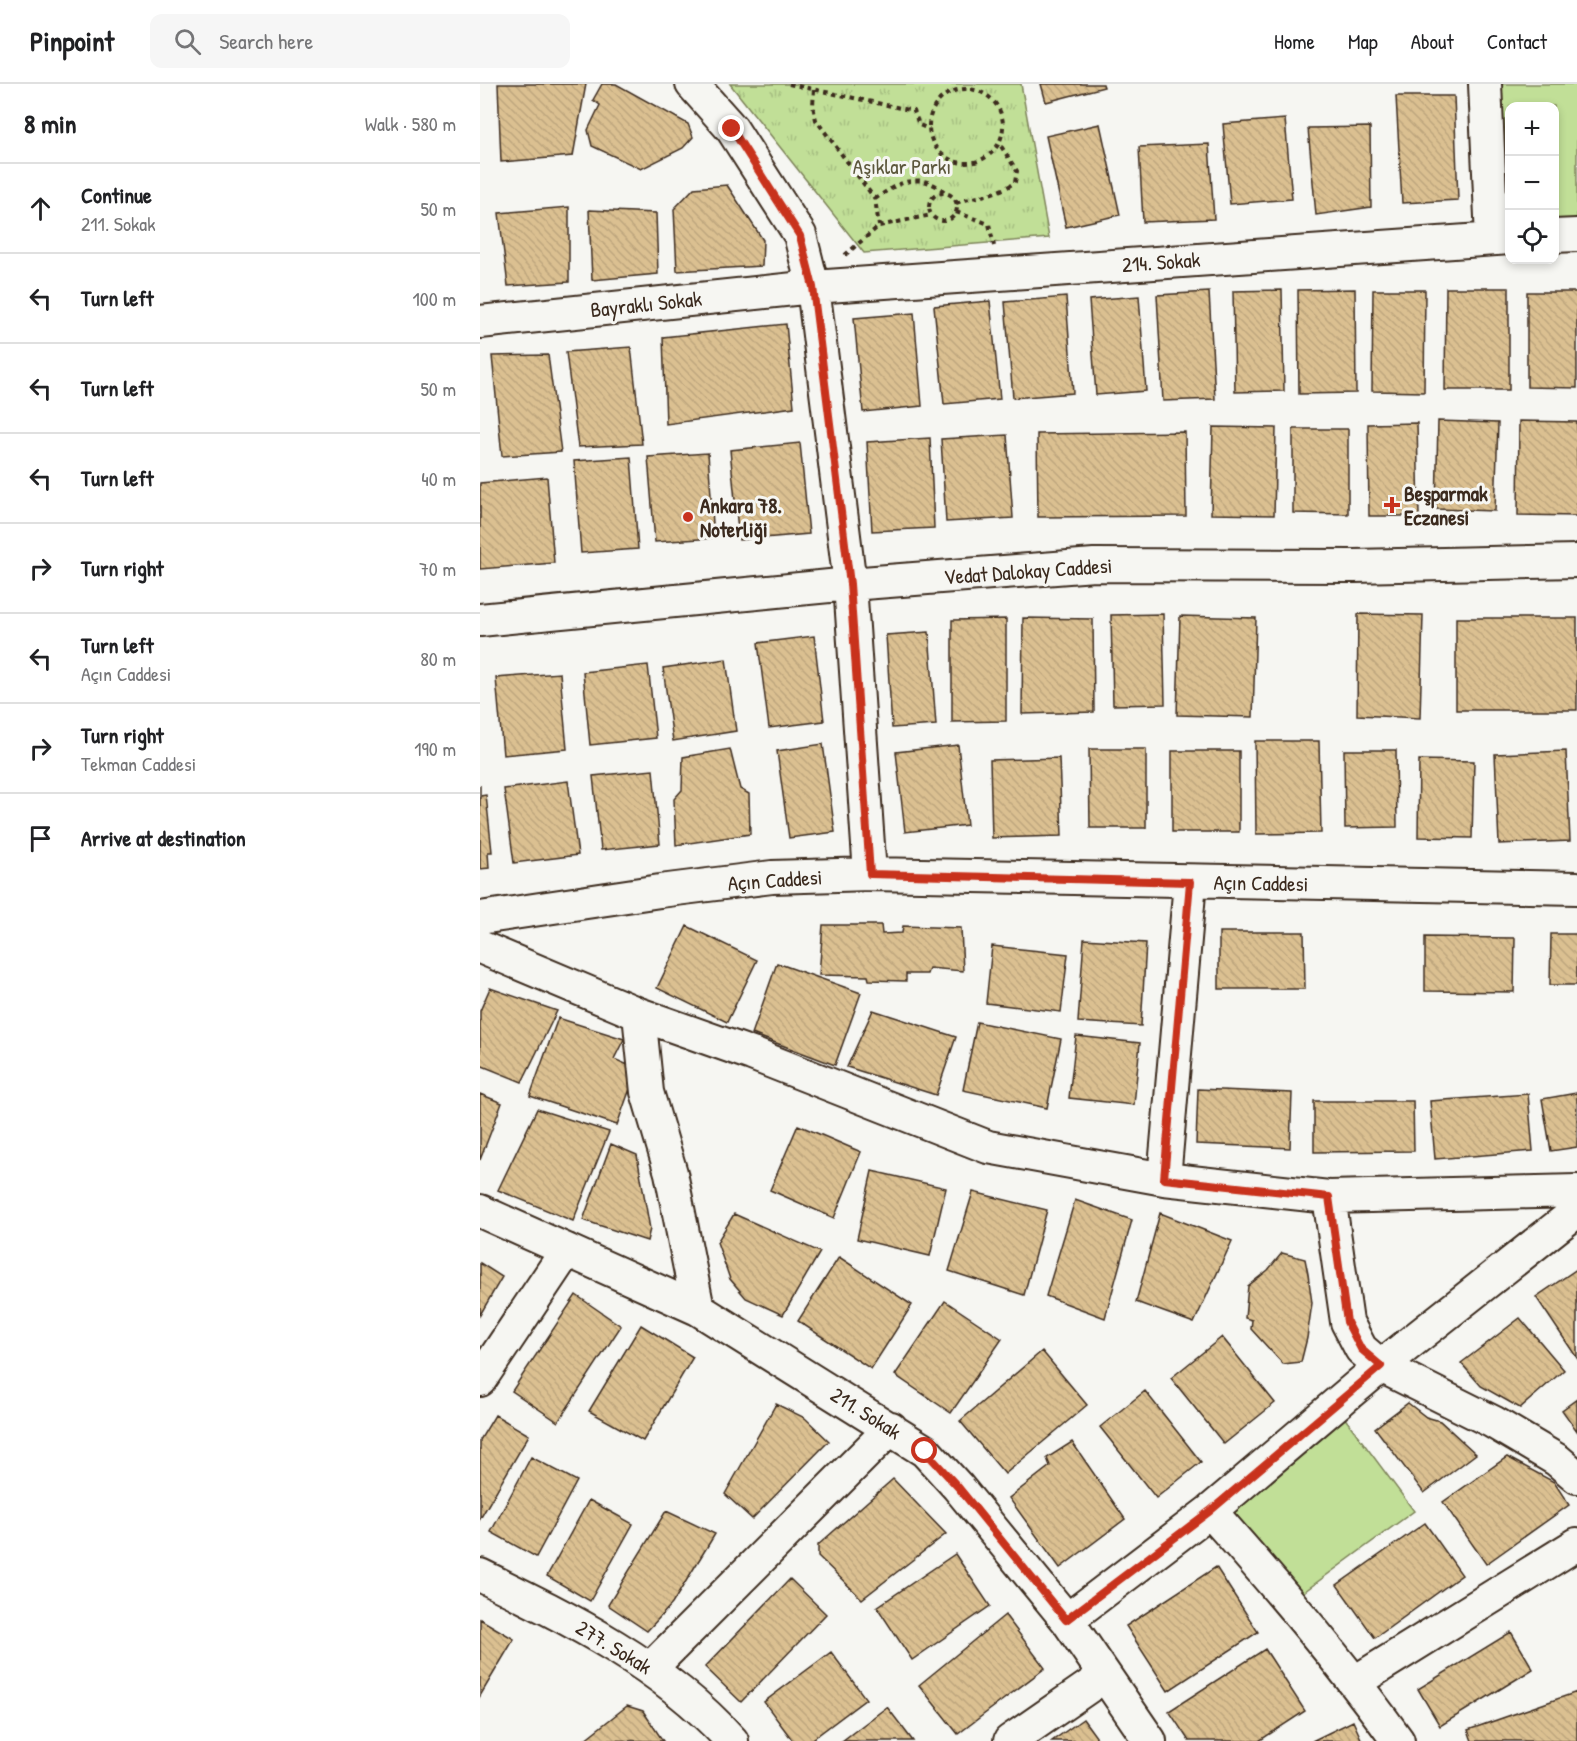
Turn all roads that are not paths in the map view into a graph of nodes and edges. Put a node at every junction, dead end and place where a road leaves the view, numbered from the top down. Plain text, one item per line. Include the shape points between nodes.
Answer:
1 (692, 84) edge
2 (1485, 84) edge
3 (1577, 235) edge
4 (1559, 236) edge
5 (1501, 239) edge
6 (813, 287) junction
7 (480, 322) edge
8 (1577, 561) edge
9 (850, 584) junction
10 (480, 620) edge
11 (870, 874) junction
12 (1190, 882) junction
13 (1577, 888) edge
14 (480, 918) edge
15 (480, 947) edge
16 (639, 1014) junction
17 (1164, 1179) junction
18 (1577, 1191) edge
19 (1329, 1197) junction
20 (480, 1210) edge
21 (1577, 1210) edge
22 (567, 1250) junction
23 (698, 1309) junction
24 (1381, 1366) junction
25 (480, 1380) edge
26 (891, 1428) junction
27 (1577, 1477) edge
28 (1210, 1511) junction
29 (1577, 1544) edge
30 (480, 1575) edge
31 (1066, 1620) junction
32 (651, 1668) junction
33 (1104, 1676) junction
34 (1355, 1682) junction
35 (732, 1741) edge
36 (1010, 1741) edge
37 (1150, 1741) edge
38 (1398, 1741) edge

1 - 6 street via 732,129 800,236
2 - 5 street
3 - 4 street
5 - 6 street, 214. Sokak
6 - 7 street, Bayraklı Sokak
6 - 9 street
8 - 9 street, Vedat Dalokay Caddesi via 1354,566 1094,565
9 - 10 street, Vedat Dalokay Caddesi
9 - 11 street
11 - 12 street, Açın Caddesi
11 - 14 street, Açın Caddesi via 772,877
12 - 13 street, Açın Caddesi
12 - 17 street
15 - 16 street
16 - 17 street via 988,1147
16 - 23 street via 647,1092 671,1173
17 - 19 street
18 - 19 street
19 - 24 street via 1347,1322 1361,1349
20 - 22 street, 211. Sokak
21 - 24 street
22 - 23 street, 211. Sokak
22 - 25 street
23 - 26 street, 211. Sokak
24 - 27 street via 1493,1422 1557,1460
24 - 28 street
26 - 31 street, 211. Sokak via 925,1451 958,1487
26 - 32 street
28 - 31 street
28 - 34 street
29 - 34 street
30 - 32 street, 277. Sokak
31 - 33 street, 211. Sokak
32 - 35 street, 277. Sokak
33 - 36 street
33 - 37 street, 211. Sokak
34 - 38 street

